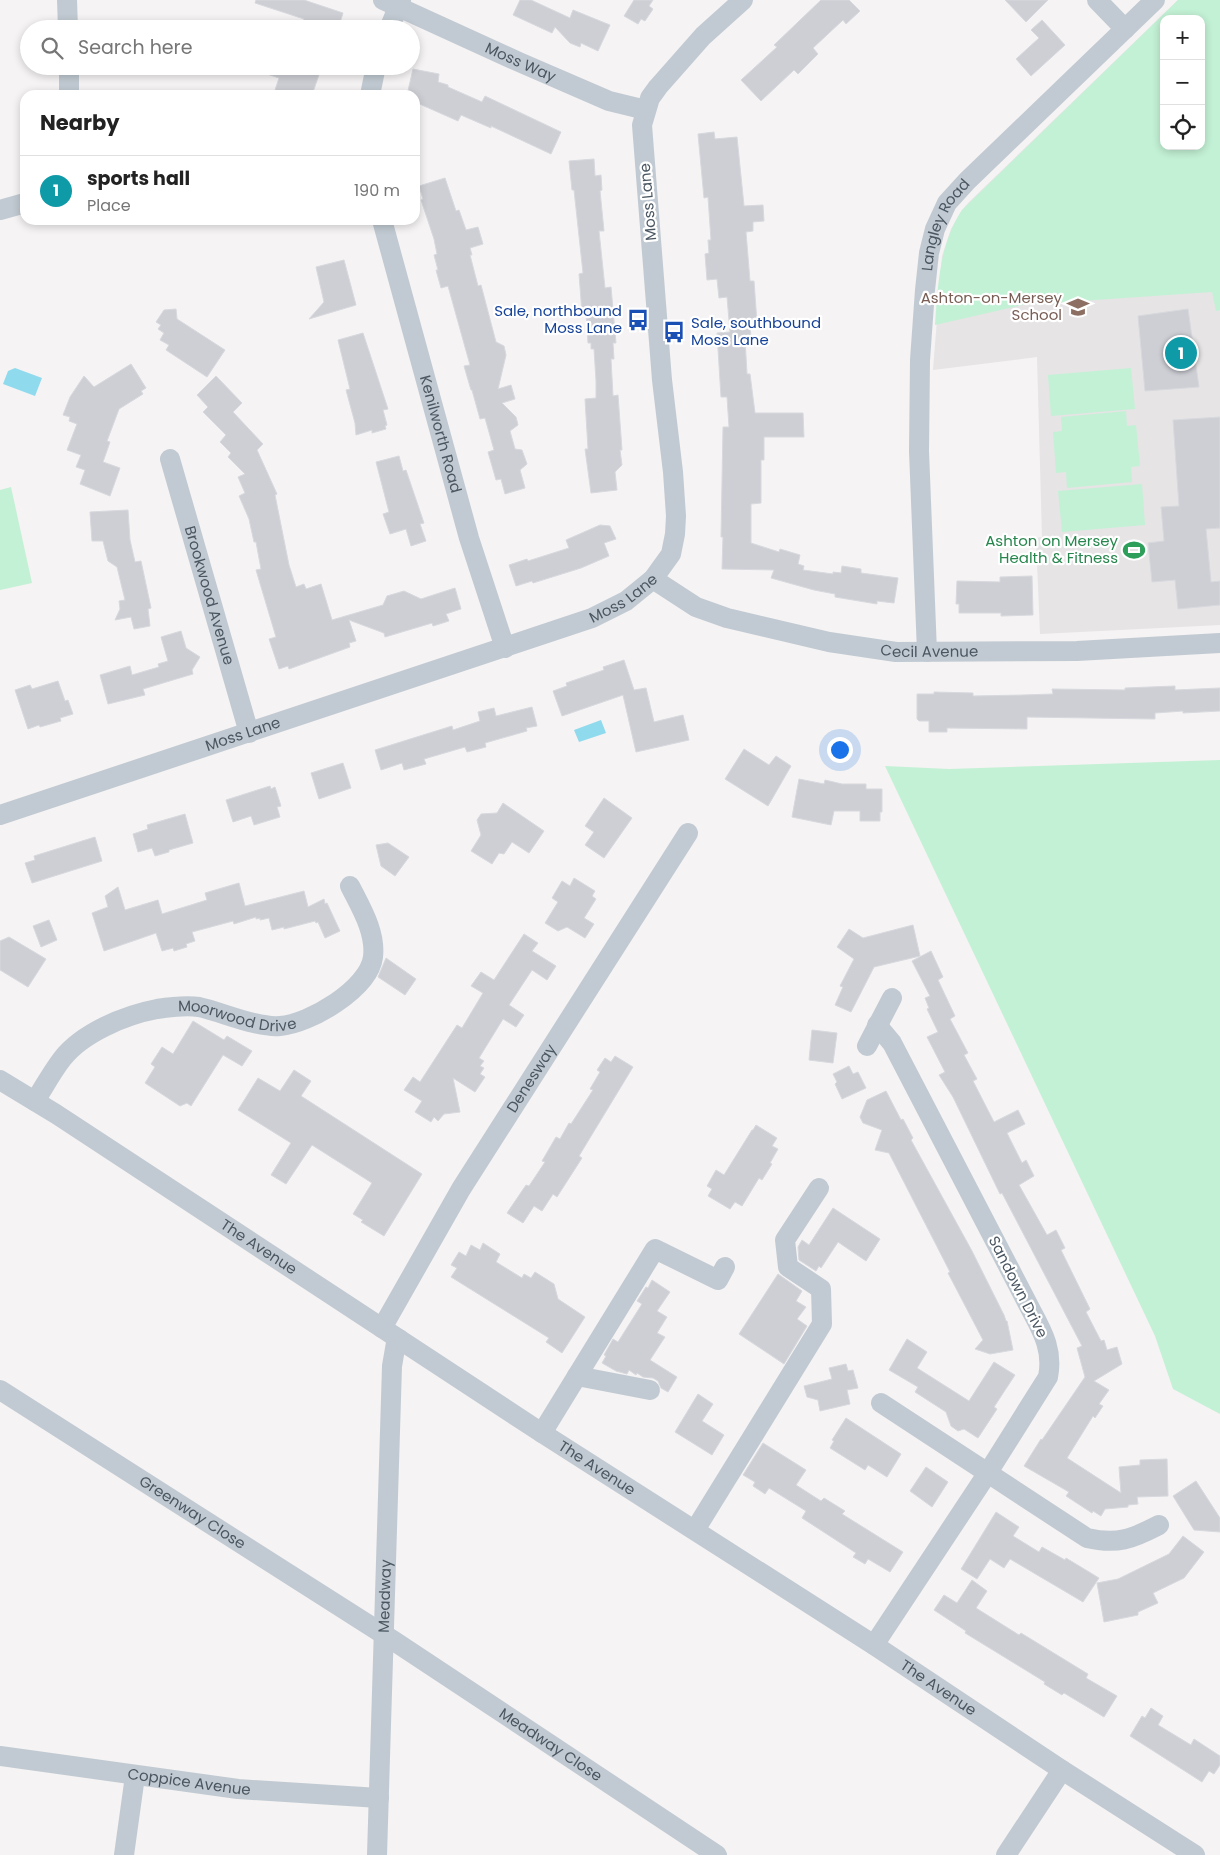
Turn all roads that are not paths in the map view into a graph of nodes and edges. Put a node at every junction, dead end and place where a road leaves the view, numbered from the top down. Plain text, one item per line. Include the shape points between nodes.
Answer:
1 (67, 0) edge
2 (743, 0) edge
3 (1097, 0) edge
4 (1155, 0) edge
5 (394, 2) edge
6 (68, 20) edge
7 (391, 20) edge
8 (1125, 29) junction
9 (68, 75) edge
10 (374, 75) edge
11 (69, 90) edge
12 (371, 90) edge
13 (646, 110) junction
14 (20, 205) edge
15 (0, 210) edge
16 (383, 225) edge
17 (170, 459) dead end
18 (653, 580) junction
19 (1220, 643) edge
20 (505, 648) junction
21 (927, 652) junction
22 (249, 732) junction
23 (0, 815) edge
24 (688, 833) dead end
25 (350, 886) dead end
26 (892, 998) dead end
27 (878, 1025) junction
28 (867, 1046) dead end
29 (0, 1080) edge
30 (35, 1101) junction
31 (819, 1188) dead end
32 (725, 1267) dead end
33 (391, 1333) junction
34 (577, 1376) junction
35 (0, 1390) edge
36 (650, 1390) dead end
37 (881, 1403) dead end
38 (542, 1433) junction
39 (987, 1474) junction
40 (1159, 1525) dead end
41 (695, 1530) junction
42 (385, 1635) junction
43 (874, 1645) junction
44 (0, 1756) edge
45 (1062, 1770) junction
46 (135, 1776) junction
47 (379, 1798) junction
48 (124, 1855) edge
49 (377, 1855) edge
50 (717, 1855) edge
51 (1006, 1855) edge
52 (1195, 1855) edge

1 - 6 street
2 - 13 street, Moss Lane via 703,36 658,87
3 - 8 street
4 - 8 street, Langley Road
5 - 7 street
5 - 13 street, Moss Way via 609,101
8 - 21 street, Langley Road via 962,186 947,203 935,229 925,290 919,392
9 - 11 street
10 - 12 street
13 - 18 street, Moss Lane via 643,139 676,516 671,554
14 - 15 street
16 - 20 street, Kenilworth Road via 470,538
17 - 22 street, Brookwood Avenue
18 - 20 street, Moss Lane via 626,601 592,618
18 - 21 street, Cecil Avenue via 696,607 727,618 829,642 896,652
19 - 21 street, Cecil Avenue via 1077,652
20 - 22 street, Moss Lane
22 - 23 street, Moss Lane
24 - 33 street, Denesway via 461,1189
25 - 30 street, Moorwood Drive via 370,928 373,959 367,974 340,1001 300,1021 279,1026 198,1007 156,1009 110,1023 62,1058
26 - 27 street
27 - 28 street
27 - 39 street, Sandown Drive via 892,1042 1048,1347 1048,1377
29 - 30 street, The Avenue
30 - 33 street, The Avenue
31 - 41 street via 785,1240 788,1267 821,1290 822,1324
32 - 34 street via 718,1280 655,1249
33 - 38 street, The Avenue
33 - 42 street, Meadway via 396,1343 392,1366
34 - 36 street
34 - 38 street
35 - 42 street, Greenway Close
37 - 39 street
38 - 41 street, The Avenue
39 - 40 street via 1087,1538 1118,1541 1138,1536
39 - 43 street, Sandown Drive
41 - 43 street, The Avenue
42 - 47 street, Meadway
42 - 50 street, Meadway Close
43 - 45 street, The Avenue
44 - 46 street, Coppice Avenue
45 - 51 street
45 - 52 street, The Avenue
46 - 47 street, Coppice Avenue via 238,1789
46 - 48 street
47 - 49 street, Meadway

